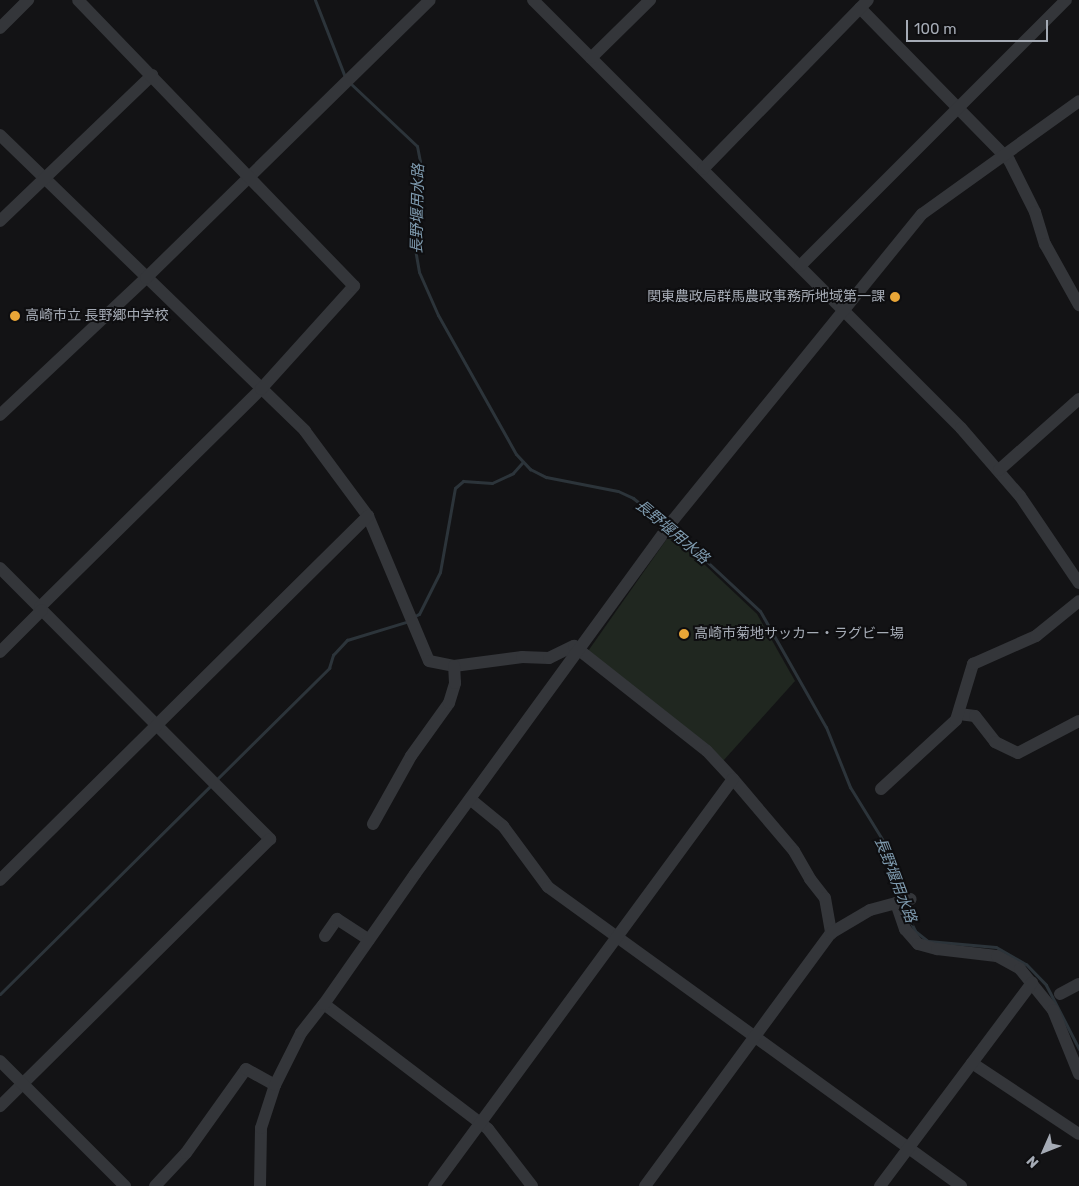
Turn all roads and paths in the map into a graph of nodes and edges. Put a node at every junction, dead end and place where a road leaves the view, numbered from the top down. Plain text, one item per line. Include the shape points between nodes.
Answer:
1 (28, 0) edge
2 (78, 0) edge
3 (430, 0) edge
4 (532, 0) edge
5 (650, 0) edge
6 (1066, 0) edge
7 (864, 4) edge
8 (0, 28) edge
9 (591, 58) junction
10 (152, 76) junction
11 (1079, 101) edge
12 (957, 108) junction
13 (0, 135) edge
14 (1004, 155) junction
15 (703, 169) junction
16 (250, 176) junction
17 (44, 179) junction
18 (0, 221) edge
19 (800, 266) junction
20 (146, 278) junction
21 (1079, 305) edge
22 (843, 310) junction
23 (261, 389) junction
24 (1079, 399) edge
25 (0, 415) edge
26 (999, 470) junction
27 (368, 516) junction
28 (0, 568) edge
29 (1079, 583) edge
30 (1079, 601) edge
31 (41, 609) junction
32 (580, 651) junction
33 (0, 652) edge
34 (454, 666) junction
35 (958, 714) junction
36 (1079, 721) edge
37 (156, 725) junction
38 (733, 779) junction
39 (881, 789) dead end
40 (470, 799) junction
41 (373, 824) dead end
42 (0, 880) edge
43 (831, 933) junction
44 (325, 936) dead end
45 (617, 936) junction
46 (369, 940) junction
47 (1032, 982) junction
48 (1079, 984) edge
49 (1060, 994) dead end
50 (324, 1004) junction
51 (753, 1036) junction
52 (0, 1061) edge
53 (972, 1063) junction
54 (1079, 1074) edge
55 (22, 1084) junction
56 (275, 1085) junction
57 (0, 1106) edge
58 (480, 1122) junction
59 (1079, 1134) edge
60 (908, 1147) junction
61 (125, 1186) edge
62 (155, 1186) edge
63 (260, 1186) edge
64 (434, 1186) edge
65 (532, 1186) edge
66 (645, 1186) edge
67 (880, 1186) edge
68 (961, 1186) edge

1 - 8 street
2 - 10 street
3 - 16 street
4 - 9 street
5 - 9 street
6 - 12 street
7 - 12 street
7 - 15 street
9 - 15 street
10 - 16 street
10 - 17 street
11 - 14 street
12 - 14 street
12 - 19 street
13 - 17 street
14 - 21 street via 1035,212 1045,244
14 - 22 street via 930,206
15 - 19 street
16 - 20 street
16 - 23 street via 354,286
17 - 18 street
17 - 20 street
19 - 22 street
20 - 23 street
20 - 25 street
22 - 26 street
22 - 32 street via 669,527
23 - 27 street via 305,431
23 - 31 street
24 - 26 street
26 - 29 street via 1050,536
27 - 34 street via 425,655 435,664
27 - 37 street
28 - 31 street
30 - 35 street via 1036,636 973,664
31 - 33 street
31 - 37 street
32 - 34 street via 574,646 549,658 522,657
32 - 38 street via 706,751
32 - 40 street
34 - 41 street via 449,703 411,756
35 - 36 street via 976,716 996,742 1018,753
35 - 39 street via 953,725
37 - 42 street
37 - 55 street via 270,839
38 - 43 street via 794,851 824,898
38 - 45 street
40 - 45 street via 503,826 548,887
40 - 46 street
43 - 47 street via 870,910 903,901 905,929 918,944 937,950 997,956 1013,963
43 - 51 street
44 - 46 street via 338,919
45 - 51 street
45 - 58 street
46 - 50 street
47 - 53 street
47 - 54 street via 1058,1019
48 - 49 street
50 - 56 street via 300,1033
50 - 58 street
51 - 60 street
51 - 66 street
52 - 55 street
53 - 59 street
53 - 60 street
55 - 57 street
55 - 61 street
56 - 62 street via 246,1069 186,1153
56 - 63 street via 261,1128
58 - 64 street
58 - 65 street
60 - 67 street
60 - 68 street

